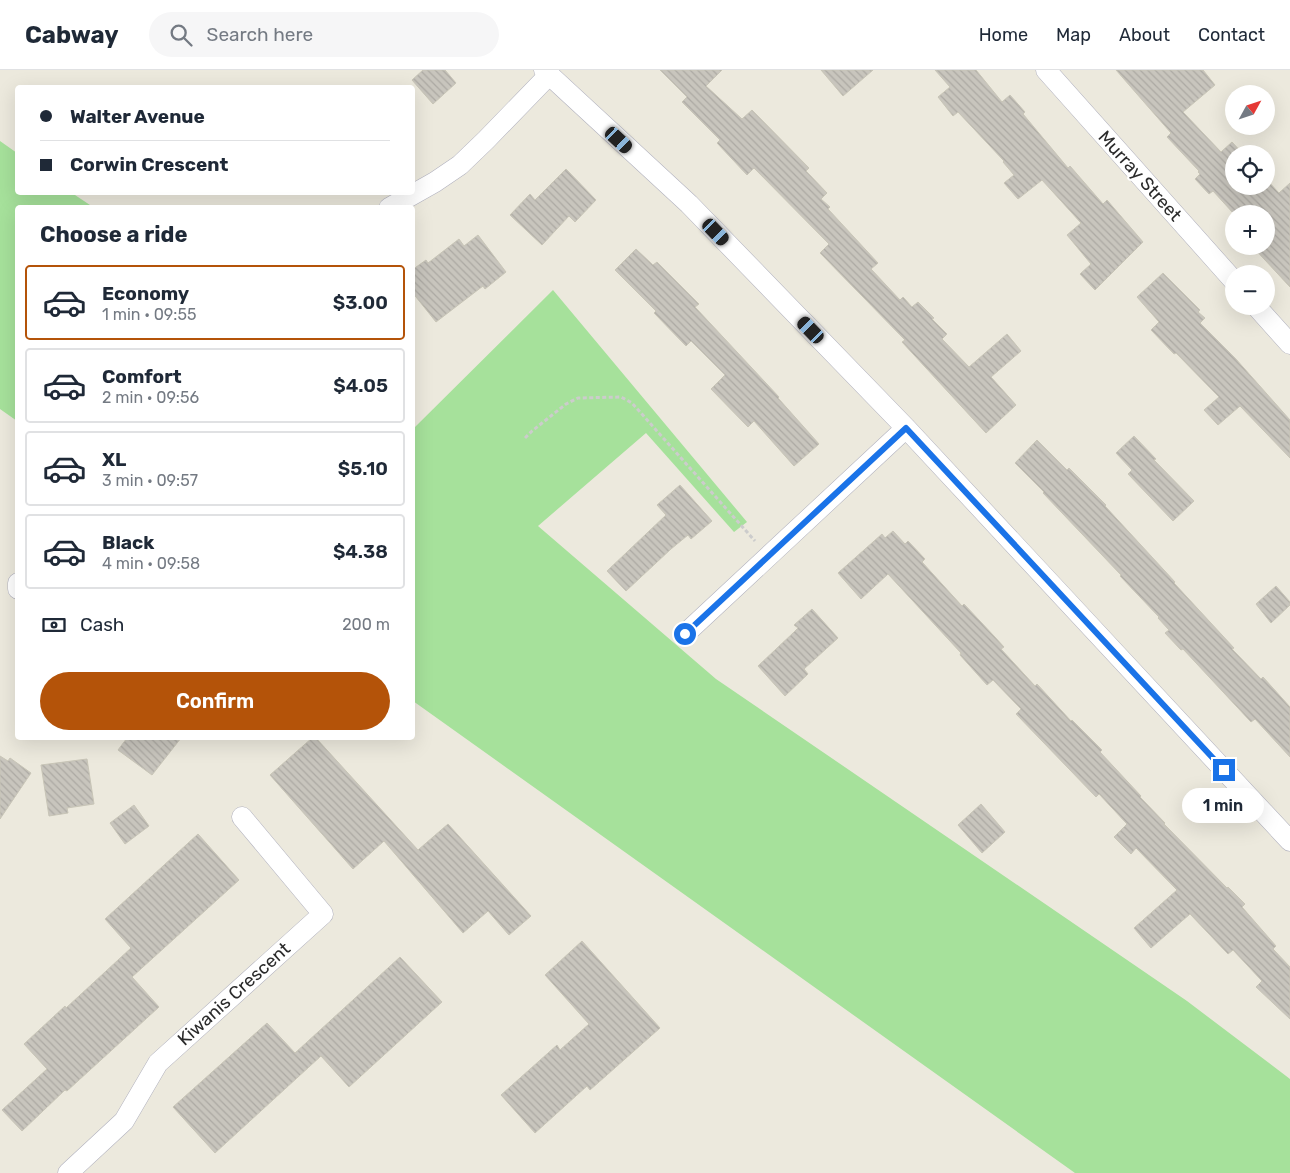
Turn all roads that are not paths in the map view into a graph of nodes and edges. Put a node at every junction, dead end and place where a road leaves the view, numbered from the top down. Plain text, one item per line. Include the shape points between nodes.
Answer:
1 (1046, 70) edge
2 (547, 73) edge
3 (415, 193) edge
4 (412, 195) edge
5 (394, 205) edge
6 (1225, 271) edge
7 (1264, 315) edge
8 (1290, 344) edge
9 (906, 428) junction
10 (685, 634) dead end
11 (242, 818) dead end
12 (1290, 841) edge
13 (68, 1173) edge

1 - 6 street, Murray Street
2 - 3 street via 460,165
2 - 9 street via 689,204
4 - 5 street
7 - 8 street
9 - 10 street
9 - 12 street
11 - 13 street, Kiwanis Crescent via 323,914 158,1063 124,1121

